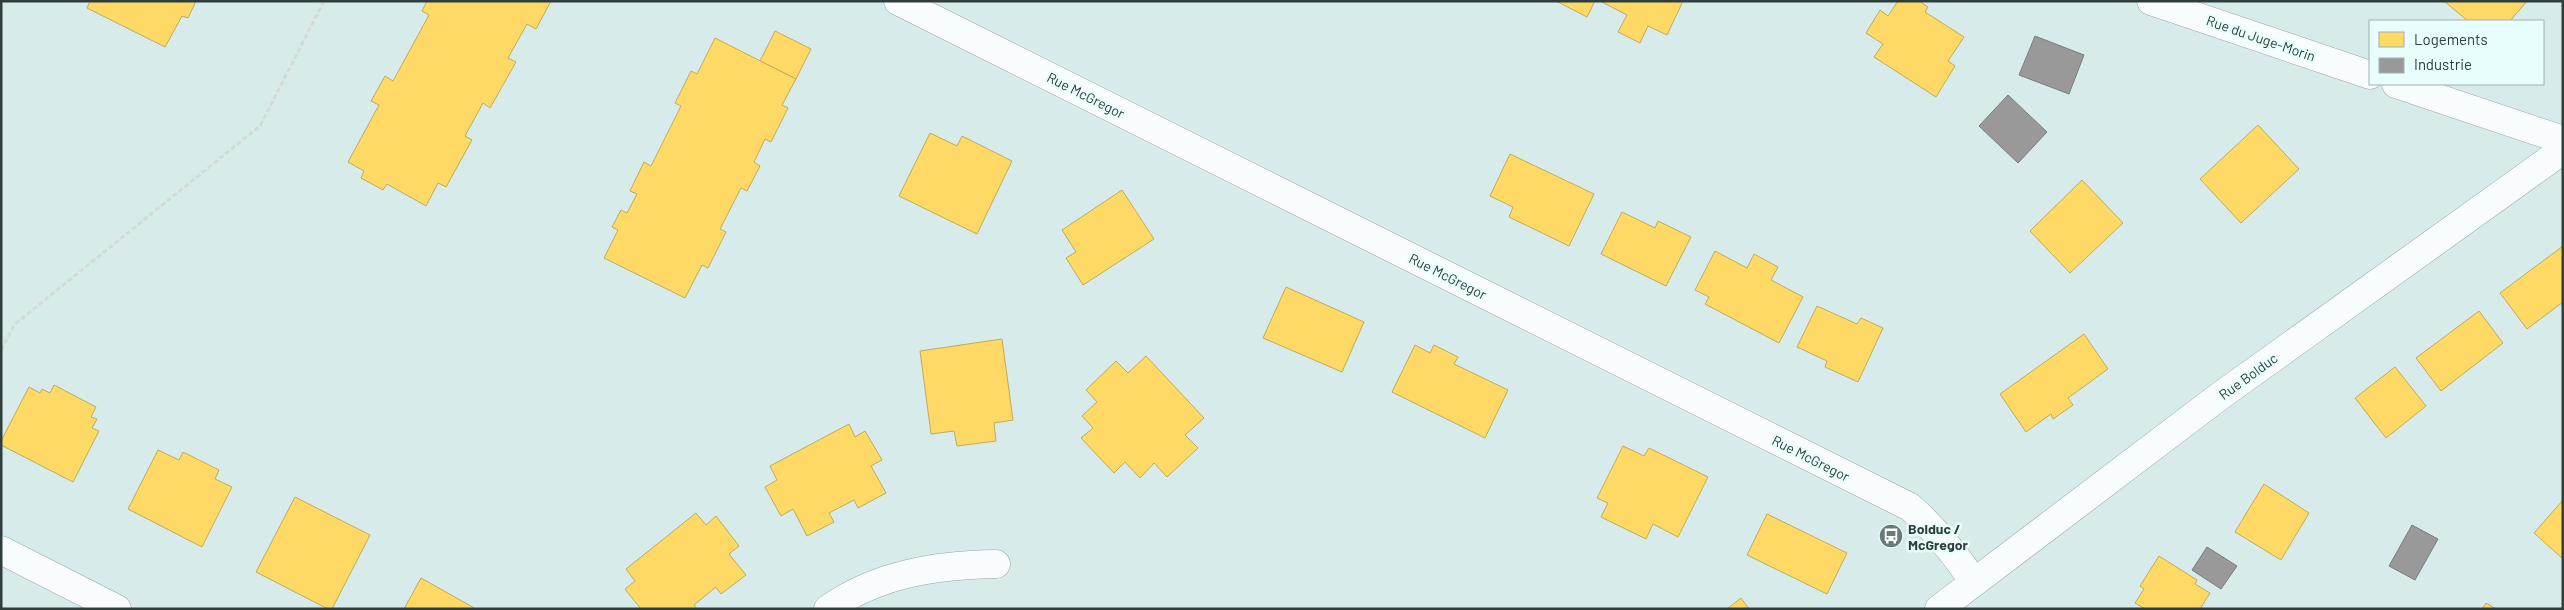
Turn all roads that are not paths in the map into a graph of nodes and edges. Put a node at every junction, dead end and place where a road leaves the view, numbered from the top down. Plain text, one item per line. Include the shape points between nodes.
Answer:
1 (898, 1) edge
2 (2151, 1) edge
3 (2369, 75) edge
4 (2399, 85) edge
5 (2563, 140) edge
6 (2563, 150) edge
7 (1, 550) edge
8 (996, 564) dead end
9 (1974, 582) junction
10 (117, 609) edge
11 (828, 609) edge
12 (1939, 609) edge

1 - 9 street, Rue McGregor via 1910,507 1950,547
2 - 3 street, Rue du Juge-Morin
4 - 5 street
6 - 9 street, Rue Bolduc via 2220,396
7 - 10 street
8 - 11 street via 972,564 908,574 871,584
9 - 12 street, Rue Bolduc

